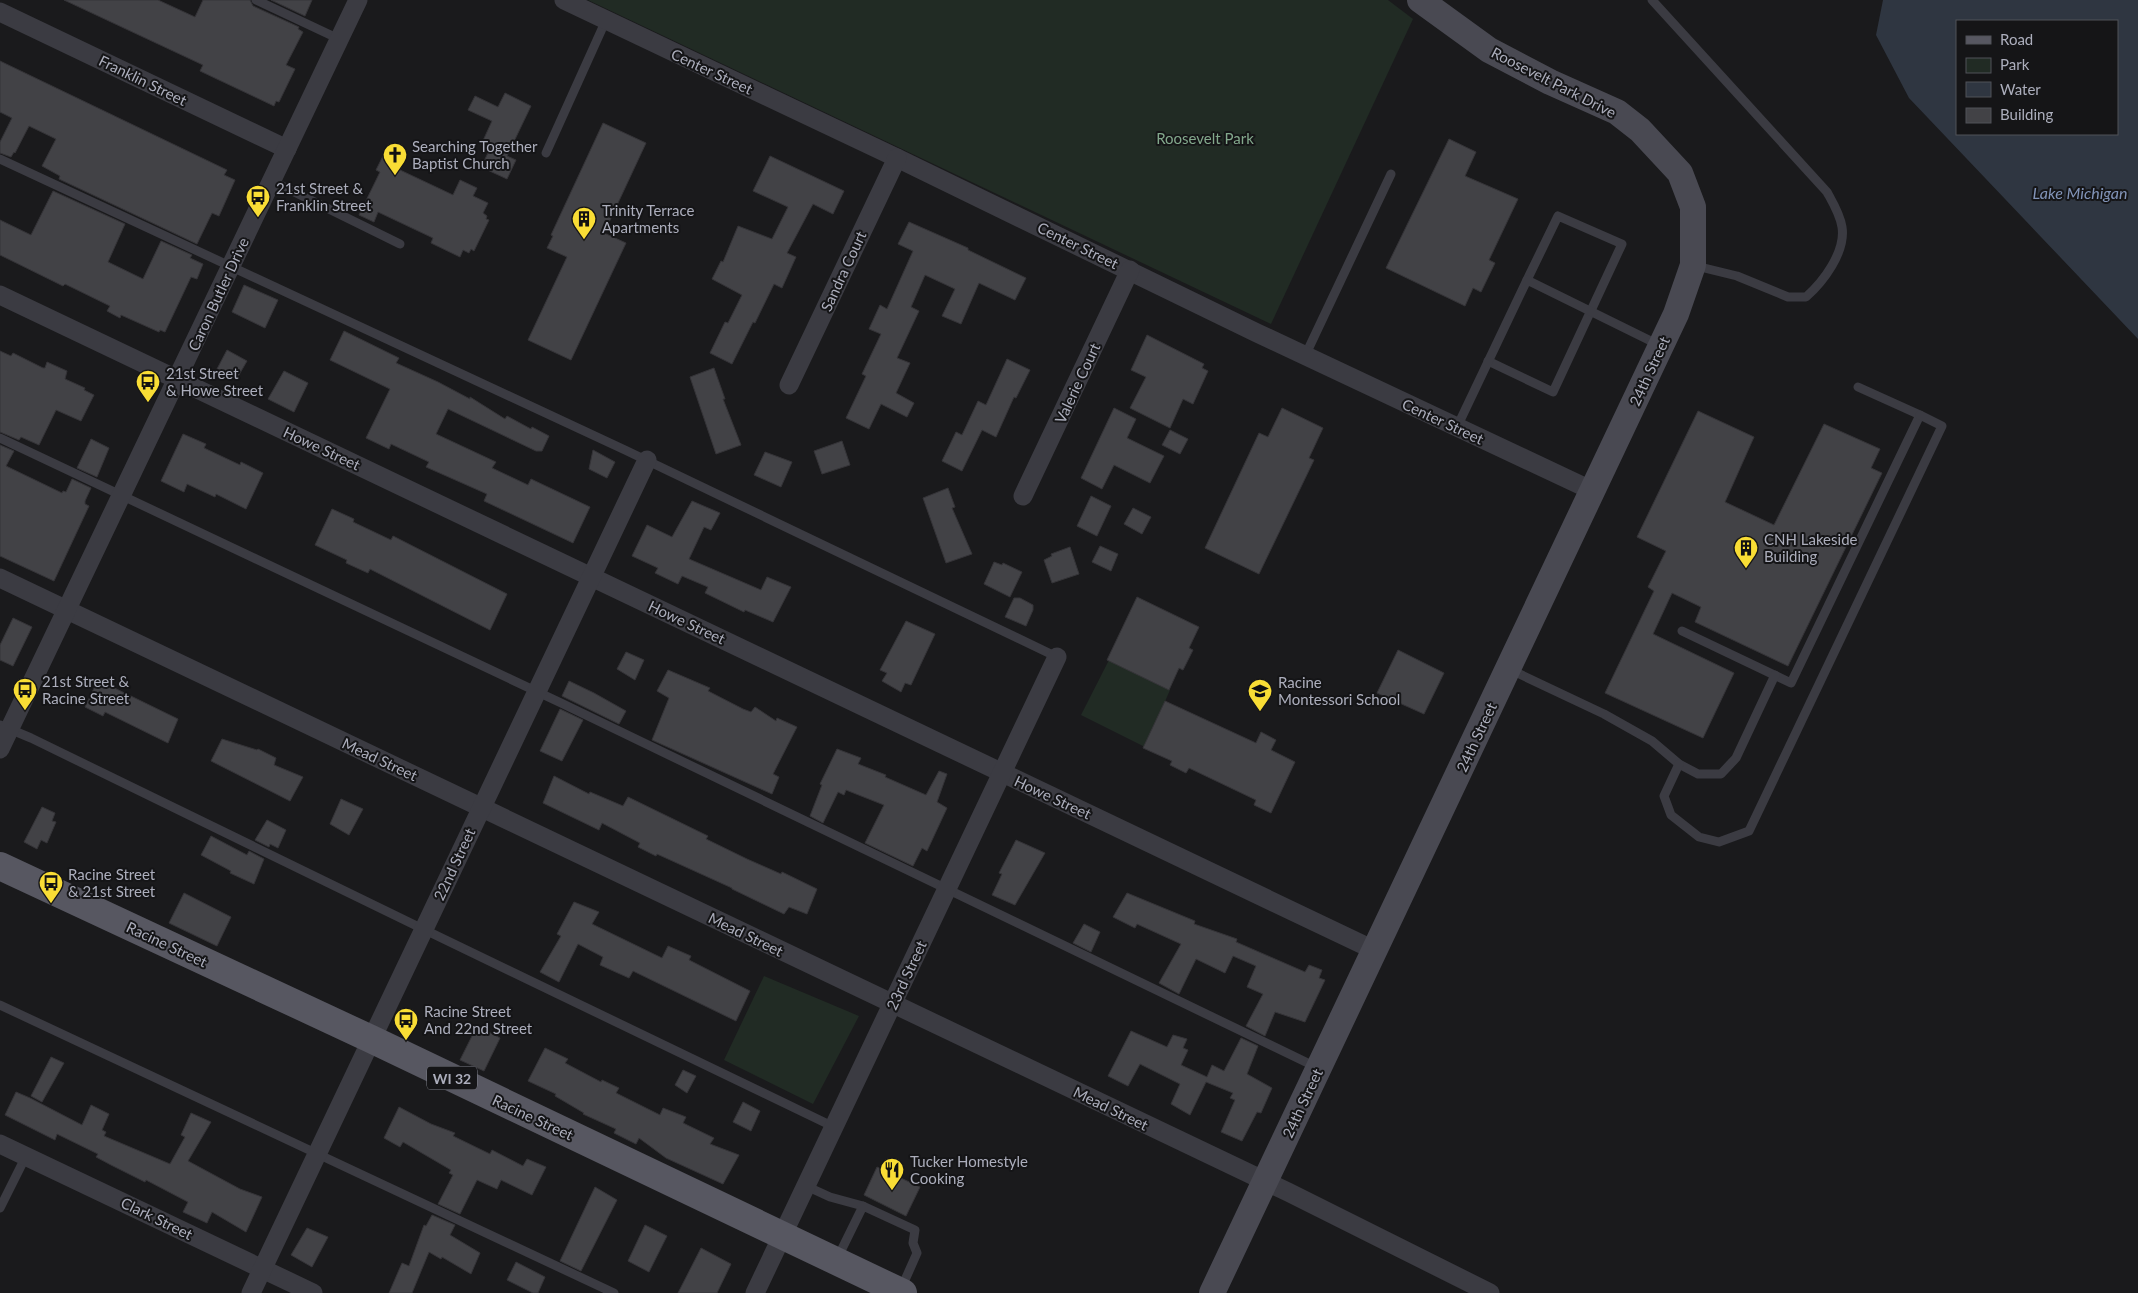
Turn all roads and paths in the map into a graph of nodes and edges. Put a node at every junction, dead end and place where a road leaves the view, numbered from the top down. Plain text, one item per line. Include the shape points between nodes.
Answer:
1 (256, 0) edge
2 (358, 0) edge
3 (564, 0) edge
4 (1420, 0) edge
5 (1652, 0) edge
6 (0, 12) edge
7 (606, 20) junction
8 (340, 39) junction
9 (287, 149) junction
10 (546, 153) dead end
11 (897, 158) junction
12 (0, 159) edge
13 (1680, 173) joint
14 (1392, 174) dead end
15 (272, 181) junction
16 (400, 244) dead end
17 (1693, 265) junction
18 (230, 268) junction
19 (1130, 270) junction
20 (1527, 280) junction
21 (0, 295) edge
22 (1591, 312) junction
23 (1661, 346) junction
24 (1305, 356) junction
25 (1488, 361) junction
26 (177, 379) junction
27 (789, 385) dead end
28 (1858, 387) dead end
29 (1920, 415) junction
30 (1457, 427) junction
31 (0, 438) edge
32 (647, 460) junction
33 (1592, 491) junction
34 (121, 496) junction
35 (1023, 496) dead end
36 (591, 576) junction
37 (0, 578) edge
38 (67, 610) junction
39 (1682, 631) dead end
40 (1057, 657) joint
41 (1508, 669) junction
42 (1775, 675) junction
43 (536, 692) junction
44 (5, 728) edge
45 (0, 750) edge
46 (1679, 764) junction
47 (1003, 773) junction
48 (481, 807) junction
49 (0, 866) edge
50 (947, 889) junction
51 (423, 930) junction
52 (1374, 950) junction
53 (893, 1004) junction
54 (0, 1005) edge
55 (371, 1039) junction
56 (1319, 1068) junction
57 (834, 1127) junction
58 (0, 1144) edge
59 (317, 1153) junction
60 (26, 1156) junction
61 (1265, 1181) junction
62 (806, 1186) junction
63 (863, 1206) junction
64 (0, 1208) edge
65 (783, 1236) junction
66 (836, 1261) junction
67 (262, 1269) junction
68 (901, 1292) edge
69 (251, 1293) edge
70 (313, 1293) edge
71 (614, 1293) edge
72 (755, 1293) edge
73 (1212, 1293) edge
74 (1490, 1293) edge

1 - 8 lane
2 - 8 street, Caron Butler Drive
3 - 7 street, Center Street
4 - 13 street, Roosevelt Park Drive via 1489,50 1617,112 1658,147
5 - 17 lane via 1827,192 1838,212 1842,230 1839,251 1820,285 1806,297 1788,298 1737,276
6 - 9 street, Franklin Street
7 - 10 lane
7 - 11 street, Center Street
8 - 9 street, Caron Butler Drive
9 - 15 street, Caron Butler Drive
11 - 19 street, Center Street
11 - 27 street, Sandra Court
12 - 18 lane
13 - 17 street, 24th Street via 1693,206
14 - 24 lane
15 - 16 lane
15 - 18 street, Caron Butler Drive
17 - 23 street, 24th Street via 1682,301
18 - 26 street, Caron Butler Drive
18 - 32 lane
19 - 24 street, Center Street
19 - 35 street, Valerie Court
20 - 22 lane
20 - 22 lane via 1558,216 1622,244
20 - 25 lane
21 - 26 street, Howe Street
22 - 23 lane
22 - 25 lane via 1552,392
23 - 33 street, 24th Street
24 - 30 street, Center Street
25 - 30 lane
26 - 34 street, Caron Butler Drive
26 - 36 street, Howe Street
28 - 29 lane
29 - 42 lane via 1791,683
29 - 46 lane via 1942,426 1749,831 1719,842 1699,837 1671,815 1664,796
30 - 33 street, Center Street
31 - 34 lane
32 - 36 street, 22nd Street
32 - 40 lane
33 - 41 street, 24th Street
34 - 38 street, Caron Butler Drive
34 - 43 lane
36 - 43 street, 22nd Street
36 - 47 street, Howe Street
37 - 38 street, Mead Street
38 - 44 street, Caron Butler Drive
38 - 48 street, Mead Street
39 - 42 lane
40 - 47 street, 23rd Street
41 - 46 lane via 1652,741
41 - 52 street, 24th Street
42 - 46 lane via 1736,758 1721,774 1698,774
43 - 48 street, 22nd Street
43 - 50 lane
44 - 45 street, Caron Butler Drive
44 - 51 lane via 40,742
47 - 50 street, 23rd Street
47 - 52 street, Howe Street
48 - 51 street, 22nd Street
48 - 53 street, Mead Street
49 - 55 main road, Racine Street / WI 32
50 - 53 street, 23rd Street
50 - 56 lane
51 - 55 street, 22nd Street
51 - 57 lane
52 - 56 street, 24th Street
53 - 57 street, 23rd Street
53 - 61 street, Mead Street
54 - 59 lane
55 - 59 street, 22nd Street
55 - 65 main road, Racine Street / WI 32
56 - 61 street, 24th Street
57 - 62 street, 23rd Street
58 - 60 street, Clark Street
59 - 67 street, 22nd Street
59 - 71 lane
60 - 64 lane
60 - 67 street, Clark Street
61 - 73 street, 24th Street
61 - 74 street, Mead Street
62 - 63 lane
62 - 65 street, 23rd Street
63 - 66 lane
63 - 68 lane via 915,1230 913,1243 917,1253
65 - 66 main road, Racine Street / WI 32
65 - 72 street, 23rd Street
66 - 68 main road, Racine Street / WI 32
67 - 69 street, 22nd Street
67 - 70 street, Clark Street

